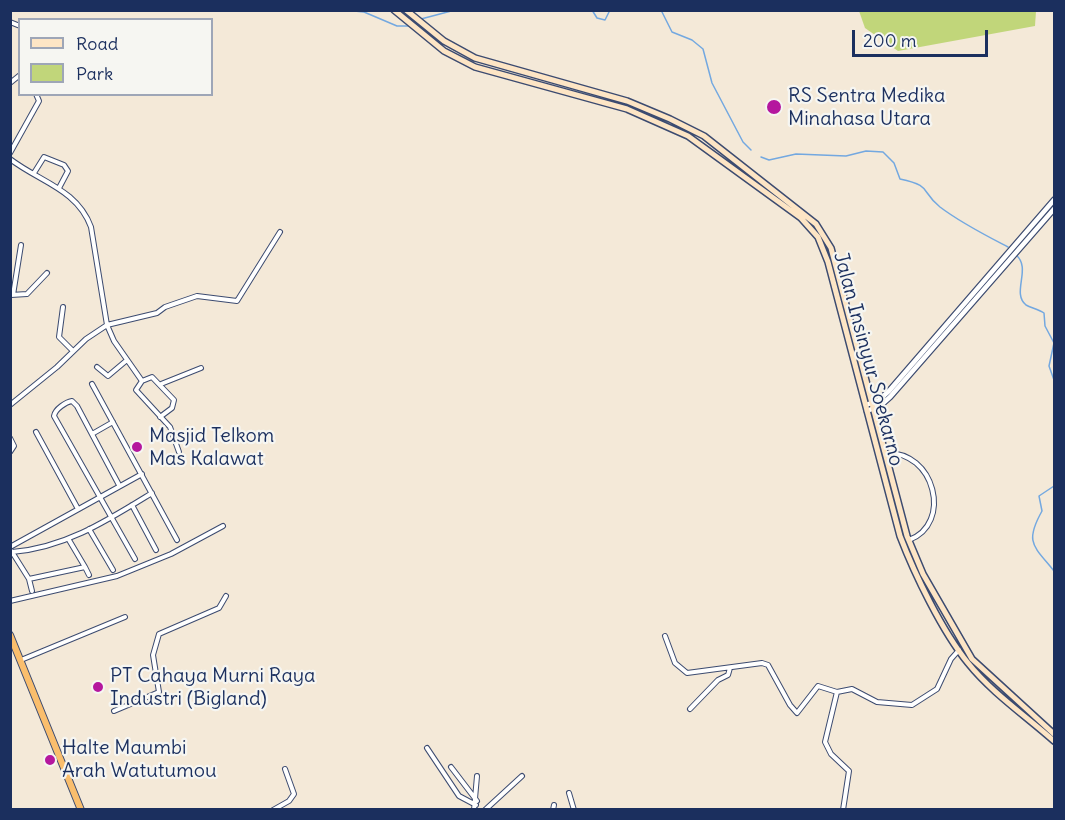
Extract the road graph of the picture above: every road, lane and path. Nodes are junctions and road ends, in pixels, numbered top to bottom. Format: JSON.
{"nodes":[{"id":1,"x":394,"y":10,"type":"edge"},
{"id":2,"x":409,"y":13,"type":"edge"},
{"id":3,"x":406,"y":21,"type":"junction"},
{"id":4,"x":37,"y":96,"type":"edge"},
{"id":5,"x":720,"y":150,"type":"junction"},
{"id":6,"x":10,"y":153,"type":"edge"},
{"id":7,"x":716,"y":155,"type":"junction"},
{"id":8,"x":10,"y":159,"type":"edge"},
{"id":9,"x":34,"y":173,"type":"junction"},
{"id":10,"x":59,"y":188,"type":"junction"},
{"id":11,"x":1054,"y":200,"type":"edge"},
{"id":12,"x":1054,"y":209,"type":"edge"},
{"id":13,"x":280,"y":232,"type":"dead end"},
{"id":14,"x":21,"y":245,"type":"dead end"},
{"id":15,"x":1009,"y":255,"type":"junction"},
{"id":16,"x":47,"y":273,"type":"dead end"},
{"id":17,"x":12,"y":295,"type":"edge"},
{"id":18,"x":63,"y":308,"type":"dead end"},
{"id":19,"x":107,"y":325,"type":"junction"},
{"id":20,"x":73,"y":351,"type":"junction"},
{"id":21,"x":127,"y":360,"type":"junction"},
{"id":22,"x":97,"y":367,"type":"dead end"},
{"id":23,"x":201,"y":368,"type":"dead end"},
{"id":24,"x":142,"y":381,"type":"junction"},
{"id":25,"x":92,"y":384,"type":"dead end"},
{"id":26,"x":161,"y":384,"type":"junction"},
{"id":27,"x":10,"y":405,"type":"edge"},
{"id":28,"x":869,"y":407,"type":"junction"},
{"id":29,"x":160,"y":417,"type":"junction"},
{"id":30,"x":113,"y":422,"type":"junction"},
{"id":31,"x":36,"y":432,"type":"dead end"},
{"id":32,"x":92,"y":434,"type":"junction"},
{"id":33,"x":10,"y":438,"type":"edge"},
{"id":34,"x":10,"y":452,"type":"edge"},
{"id":35,"x":179,"y":452,"type":"dead end"},
{"id":36,"x":885,"y":453,"type":"junction"},
{"id":37,"x":142,"y":474,"type":"junction"},
{"id":38,"x":119,"y":485,"type":"junction"},
{"id":39,"x":152,"y":493,"type":"junction"},
{"id":40,"x":98,"y":498,"type":"junction"},
{"id":41,"x":132,"y":506,"type":"junction"},
{"id":42,"x":78,"y":508,"type":"junction"},
{"id":43,"x":112,"y":516,"type":"junction"},
{"id":44,"x":223,"y":526,"type":"dead end"},
{"id":45,"x":89,"y":529,"type":"junction"},
{"id":46,"x":69,"y":540,"type":"junction"},
{"id":47,"x":177,"y":540,"type":"dead end"},
{"id":48,"x":909,"y":540,"type":"junction"},
{"id":49,"x":11,"y":550,"type":"edge"},
{"id":50,"x":156,"y":550,"type":"dead end"},
{"id":51,"x":135,"y":560,"type":"dead end"},
{"id":52,"x":85,"y":567,"type":"junction"},
{"id":53,"x":113,"y":570,"type":"dead end"},
{"id":54,"x":89,"y":575,"type":"dead end"},
{"id":55,"x":29,"y":579,"type":"junction"},
{"id":56,"x":32,"y":591,"type":"dead end"},
{"id":57,"x":226,"y":596,"type":"dead end"},
{"id":58,"x":10,"y":601,"type":"edge"},
{"id":59,"x":125,"y":617,"type":"dead end"},
{"id":60,"x":10,"y":634,"type":"edge"},
{"id":61,"x":666,"y":636,"type":"dead end"},
{"id":62,"x":13,"y":650,"type":"edge"},
{"id":63,"x":959,"y":650,"type":"junction"},
{"id":64,"x":21,"y":660,"type":"junction"},
{"id":65,"x":730,"y":668,"type":"junction"},
{"id":66,"x":837,"y":692,"type":"junction"},
{"id":67,"x":690,"y":709,"type":"dead end"},
{"id":68,"x":114,"y":711,"type":"dead end"},
{"id":69,"x":1033,"y":719,"type":"junction"},
{"id":70,"x":1054,"y":734,"type":"edge"},
{"id":71,"x":1054,"y":741,"type":"edge"},
{"id":72,"x":427,"y":748,"type":"dead end"},
{"id":73,"x":451,"y":767,"type":"dead end"},
{"id":74,"x":285,"y":769,"type":"dead end"},
{"id":75,"x":477,"y":776,"type":"dead end"},
{"id":76,"x":522,"y":776,"type":"dead end"},
{"id":77,"x":568,"y":793,"type":"dead end"},
{"id":78,"x":476,"y":805,"type":"edge"},
{"id":79,"x":81,"y":810,"type":"edge"},
{"id":80,"x":273,"y":810,"type":"edge"},
{"id":81,"x":485,"y":810,"type":"edge"},
{"id":82,"x":574,"y":810,"type":"edge"},
{"id":83,"x":843,"y":810,"type":"edge"}],
"edges":[{"from":1,"to":3,"type":"main road","name":"Jalan Insinyur Soekarno"},
{"from":2,"to":3,"type":"main road"},
{"from":2,"to":5,"type":"main road","name":"Jalan Insinyur Soekarno"},
{"from":3,"to":7,"type":"main road","name":"Jalan Insinyur Soekarno"},
{"from":4,"to":6,"type":"street"},
{"from":5,"to":7,"type":"main road"},
{"from":5,"to":28,"type":"main road","name":"Jalan Insinyur Soekarno"},
{"from":7,"to":28,"type":"main road","name":"Jalan Insinyur Soekarno"},
{"from":8,"to":9,"type":"street"},
{"from":9,"to":10,"type":"street"},
{"from":9,"to":10,"type":"street"},
{"from":10,"to":19,"type":"street"},
{"from":11,"to":15,"type":"street"},
{"from":12,"to":15,"type":"street"},
{"from":13,"to":19,"type":"street"},
{"from":14,"to":17,"type":"street"},
{"from":15,"to":28,"type":"street"},
{"from":16,"to":17,"type":"street"},
{"from":18,"to":20,"type":"street"},
{"from":19,"to":20,"type":"street"},
{"from":19,"to":21,"type":"street"},
{"from":20,"to":27,"type":"street"},
{"from":21,"to":22,"type":"street"},
{"from":21,"to":24,"type":"street"},
{"from":23,"to":26,"type":"street"},
{"from":24,"to":26,"type":"street"},
{"from":24,"to":29,"type":"street"},
{"from":25,"to":30,"type":"street"},
{"from":26,"to":29,"type":"street"},
{"from":28,"to":36,"type":"main road","name":"Jalan Insinyur Soekarno"},
{"from":28,"to":63,"type":"main road","name":"Jalan Insinyur Soekarno"},
{"from":29,"to":35,"type":"street"},
{"from":30,"to":32,"type":"street"},
{"from":30,"to":37,"type":"street"},
{"from":31,"to":42,"type":"street"},
{"from":32,"to":38,"type":"street"},
{"from":32,"to":40,"type":"street"},
{"from":33,"to":34,"type":"street"},
{"from":36,"to":48,"type":"main road","name":"Jalan Insinyur Soekarno"},
{"from":36,"to":48,"type":"street"},
{"from":37,"to":38,"type":"street"},
{"from":37,"to":39,"type":"street"},
{"from":38,"to":40,"type":"street"},
{"from":39,"to":41,"type":"street"},
{"from":39,"to":47,"type":"street"},
{"from":40,"to":42,"type":"street"},
{"from":40,"to":43,"type":"street"},
{"from":41,"to":43,"type":"street"},
{"from":41,"to":50,"type":"street"},
{"from":42,"to":49,"type":"street"},
{"from":43,"to":45,"type":"street"},
{"from":43,"to":51,"type":"street"},
{"from":44,"to":58,"type":"street"},
{"from":45,"to":46,"type":"street"},
{"from":45,"to":53,"type":"street"},
{"from":46,"to":49,"type":"street"},
{"from":46,"to":52,"type":"street"},
{"from":48,"to":69,"type":"main road","name":"Jalan Insinyur Soekarno"},
{"from":49,"to":55,"type":"street"},
{"from":52,"to":54,"type":"street"},
{"from":52,"to":55,"type":"street"},
{"from":55,"to":56,"type":"street"},
{"from":57,"to":68,"type":"street"},
{"from":59,"to":64,"type":"street"},
{"from":60,"to":62,"type":"highway"},
{"from":61,"to":65,"type":"street"},
{"from":62,"to":64,"type":"highway"},
{"from":63,"to":66,"type":"street"},
{"from":63,"to":69,"type":"main road","name":"Jalan Insinyur Soekarno"},
{"from":64,"to":79,"type":"highway"},
{"from":65,"to":66,"type":"street"},
{"from":65,"to":67,"type":"street"},
{"from":66,"to":83,"type":"street"},
{"from":69,"to":70,"type":"main road","name":"Jalan Insinyur Soekarno"},
{"from":69,"to":71,"type":"main road","name":"Jalan Insinyur Soekarno"},
{"from":72,"to":78,"type":"street"},
{"from":73,"to":78,"type":"street"},
{"from":74,"to":80,"type":"street"},
{"from":75,"to":78,"type":"street"},
{"from":76,"to":81,"type":"street"},
{"from":77,"to":82,"type":"street"}]}
